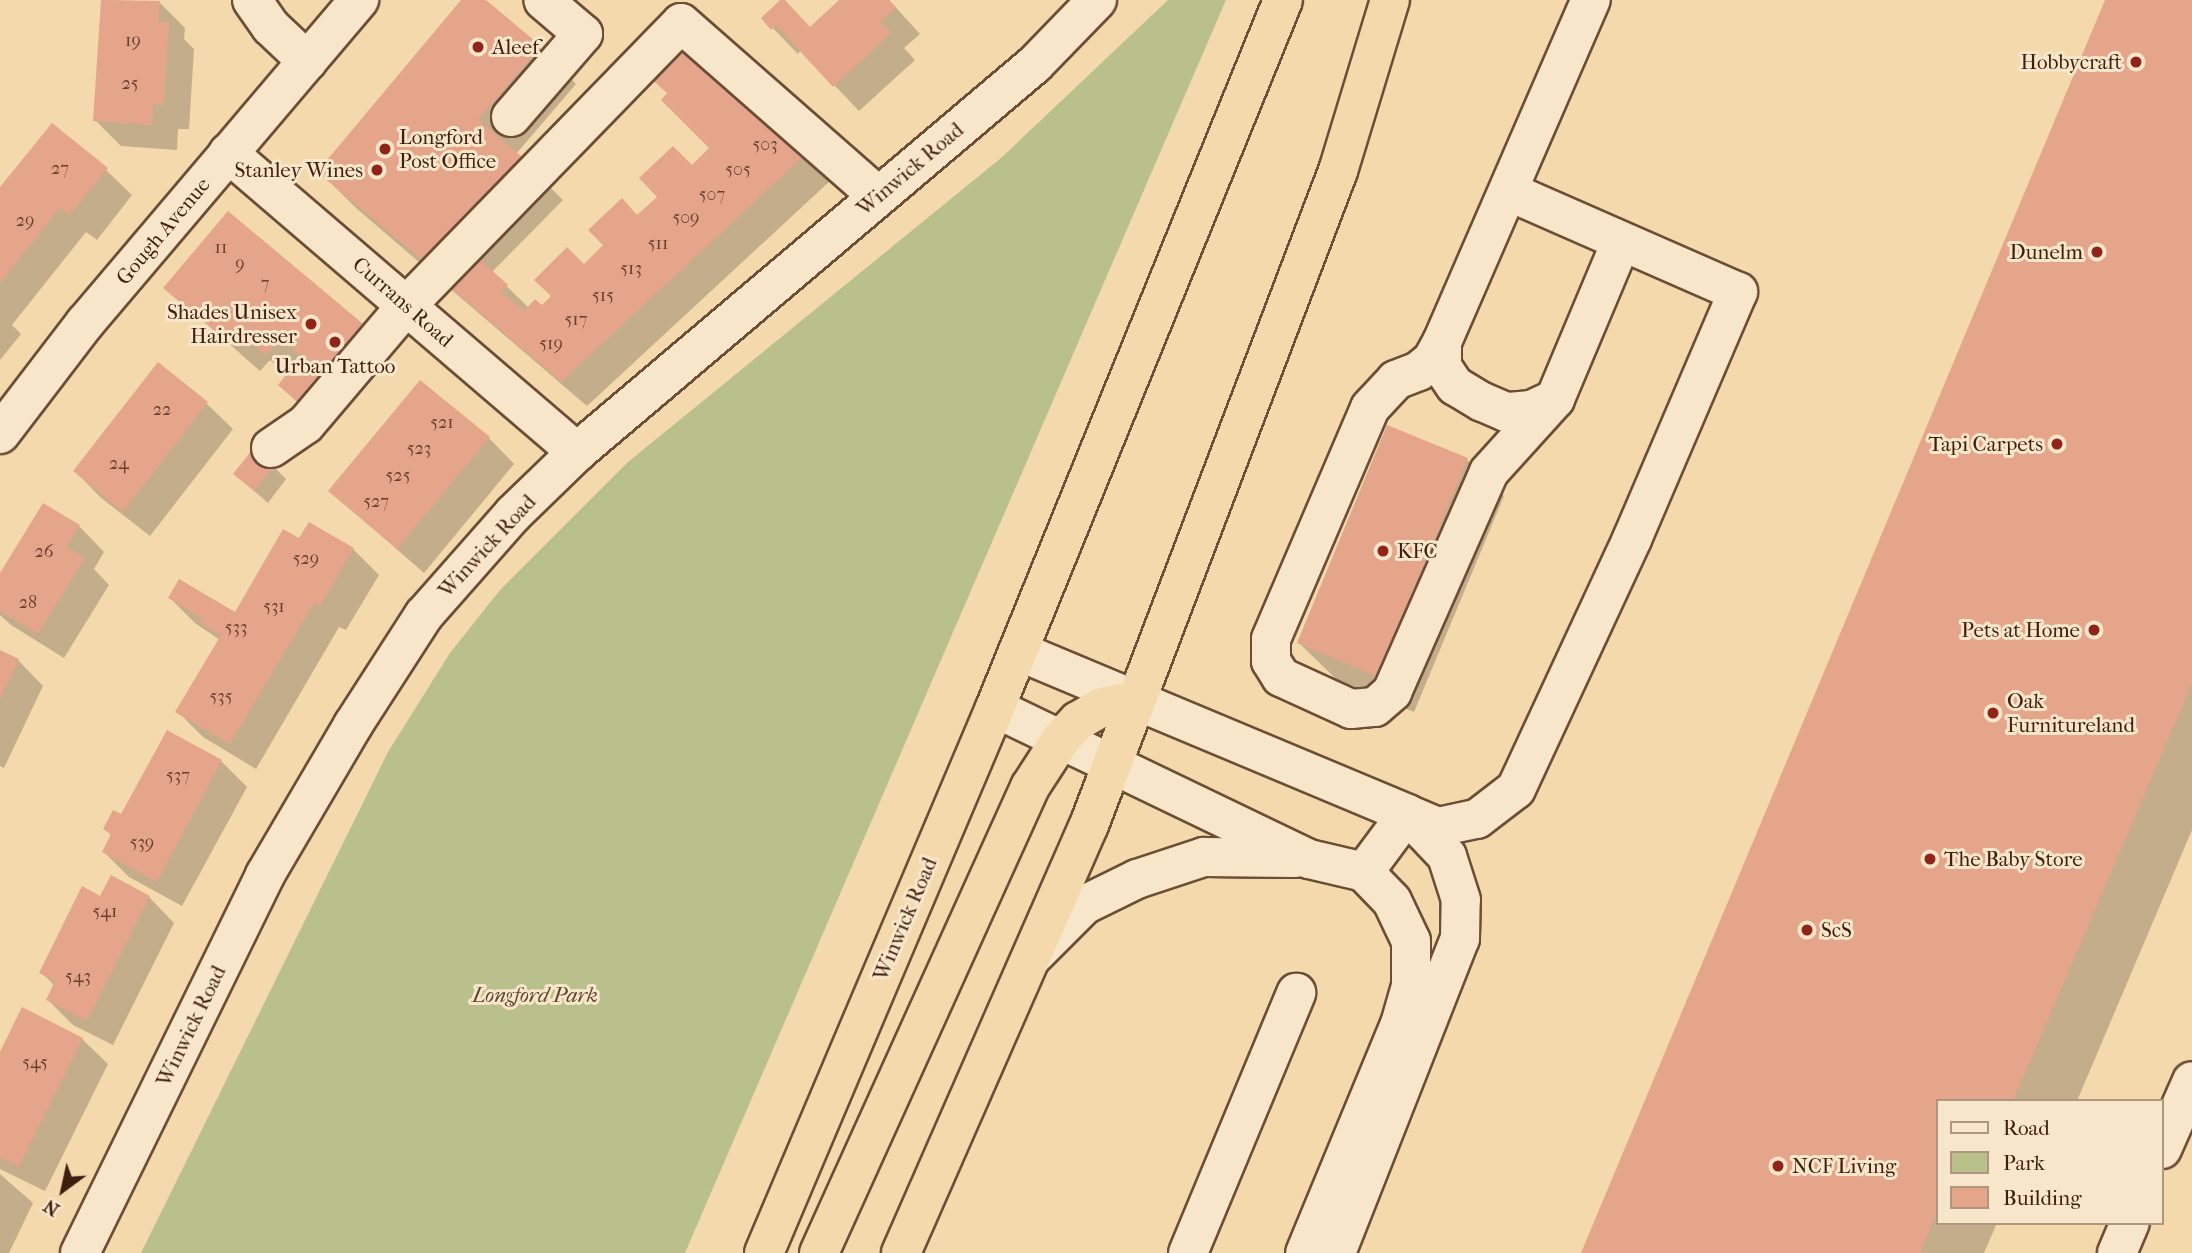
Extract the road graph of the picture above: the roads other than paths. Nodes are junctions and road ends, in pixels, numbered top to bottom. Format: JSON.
{"nodes":[{"id":1,"x":252,"y":0,"type":"edge"},
{"id":2,"x":359,"y":0,"type":"edge"},
{"id":3,"x":543,"y":0,"type":"edge"},
{"id":4,"x":1097,"y":0,"type":"edge"},
{"id":5,"x":1283,"y":0,"type":"edge"},
{"id":6,"x":1390,"y":0,"type":"edge"},
{"id":7,"x":1591,"y":0,"type":"edge"},
{"id":8,"x":307,"y":61,"type":"junction"},
{"id":9,"x":512,"y":117,"type":"dead end"},
{"id":10,"x":228,"y":153,"type":"junction"},
{"id":11,"x":1510,"y":192,"type":"junction"},
{"id":12,"x":878,"y":196,"type":"junction"},
{"id":13,"x":1621,"y":242,"type":"junction"},
{"id":14,"x":407,"y":305,"type":"junction"},
{"id":15,"x":1442,"y":342,"type":"junction"},
{"id":16,"x":1555,"y":399,"type":"junction"},
{"id":17,"x":0,"y":434,"type":"edge"},
{"id":18,"x":271,"y":448,"type":"dead end"},
{"id":19,"x":577,"y":452,"type":"junction"},
{"id":20,"x":1018,"y":651,"type":"junction"},
{"id":21,"x":1136,"y":700,"type":"junction"},
{"id":22,"x":995,"y":708,"type":"junction"},
{"id":23,"x":1061,"y":739,"type":"junction"},
{"id":24,"x":1111,"y":764,"type":"junction"},
{"id":25,"x":1407,"y":814,"type":"junction"},
{"id":26,"x":1309,"y":859,"type":"junction"},
{"id":27,"x":1364,"y":872,"type":"junction"},
{"id":28,"x":1031,"y":958,"type":"junction"},
{"id":29,"x":1296,"y":993,"type":"dead end"},
{"id":30,"x":2192,"y":1081,"type":"edge"},
{"id":31,"x":2164,"y":1144,"type":"edge"},
{"id":32,"x":2129,"y":1225,"type":"edge"},
{"id":33,"x":80,"y":1253,"type":"edge"},
{"id":34,"x":764,"y":1253,"type":"edge"},
{"id":35,"x":819,"y":1253,"type":"edge"},
{"id":36,"x":901,"y":1253,"type":"edge"},
{"id":37,"x":1188,"y":1253,"type":"edge"},
{"id":38,"x":1306,"y":1253,"type":"edge"},
{"id":39,"x":1336,"y":1253,"type":"edge"},
{"id":40,"x":2117,"y":1253,"type":"edge"}],
"edges":[{"from":1,"to":8,"type":"street"},
{"from":2,"to":8,"type":"street","name":"Gough Avenue"},
{"from":3,"to":9,"type":"street"},
{"from":4,"to":12,"type":"street","name":"Winwick Road"},
{"from":5,"to":20,"type":"highway","name":"Winwick Road"},
{"from":6,"to":21,"type":"highway"},
{"from":7,"to":11,"type":"street"},
{"from":8,"to":10,"type":"street","name":"Gough Avenue"},
{"from":10,"to":14,"type":"street","name":"Currans Road"},
{"from":10,"to":17,"type":"street","name":"Gough Avenue"},
{"from":11,"to":13,"type":"street"},
{"from":11,"to":15,"type":"street"},
{"from":12,"to":14,"type":"street"},
{"from":12,"to":19,"type":"street","name":"Winwick Road"},
{"from":13,"to":16,"type":"street"},
{"from":13,"to":25,"type":"street"},
{"from":14,"to":18,"type":"street"},
{"from":14,"to":19,"type":"street","name":"Currans Road"},
{"from":15,"to":16,"type":"street"},
{"from":15,"to":16,"type":"street"},
{"from":19,"to":33,"type":"street","name":"Winwick Road"},
{"from":20,"to":21,"type":"street"},
{"from":20,"to":22,"type":"highway","name":"Winwick Road"},
{"from":21,"to":23,"type":"highway"},
{"from":21,"to":24,"type":"highway"},
{"from":21,"to":25,"type":"street"},
{"from":22,"to":23,"type":"street"},
{"from":22,"to":34,"type":"highway","name":"Winwick Road"},
{"from":23,"to":24,"type":"street"},
{"from":23,"to":35,"type":"highway"},
{"from":24,"to":26,"type":"street"},
{"from":24,"to":28,"type":"highway"},
{"from":25,"to":27,"type":"street"},
{"from":25,"to":39,"type":"street"},
{"from":26,"to":27,"type":"street"},
{"from":26,"to":28,"type":"street"},
{"from":27,"to":38,"type":"street"},
{"from":28,"to":36,"type":"highway"},
{"from":29,"to":37,"type":"street"},
{"from":30,"to":31,"type":"street"},
{"from":32,"to":40,"type":"street"}]}
